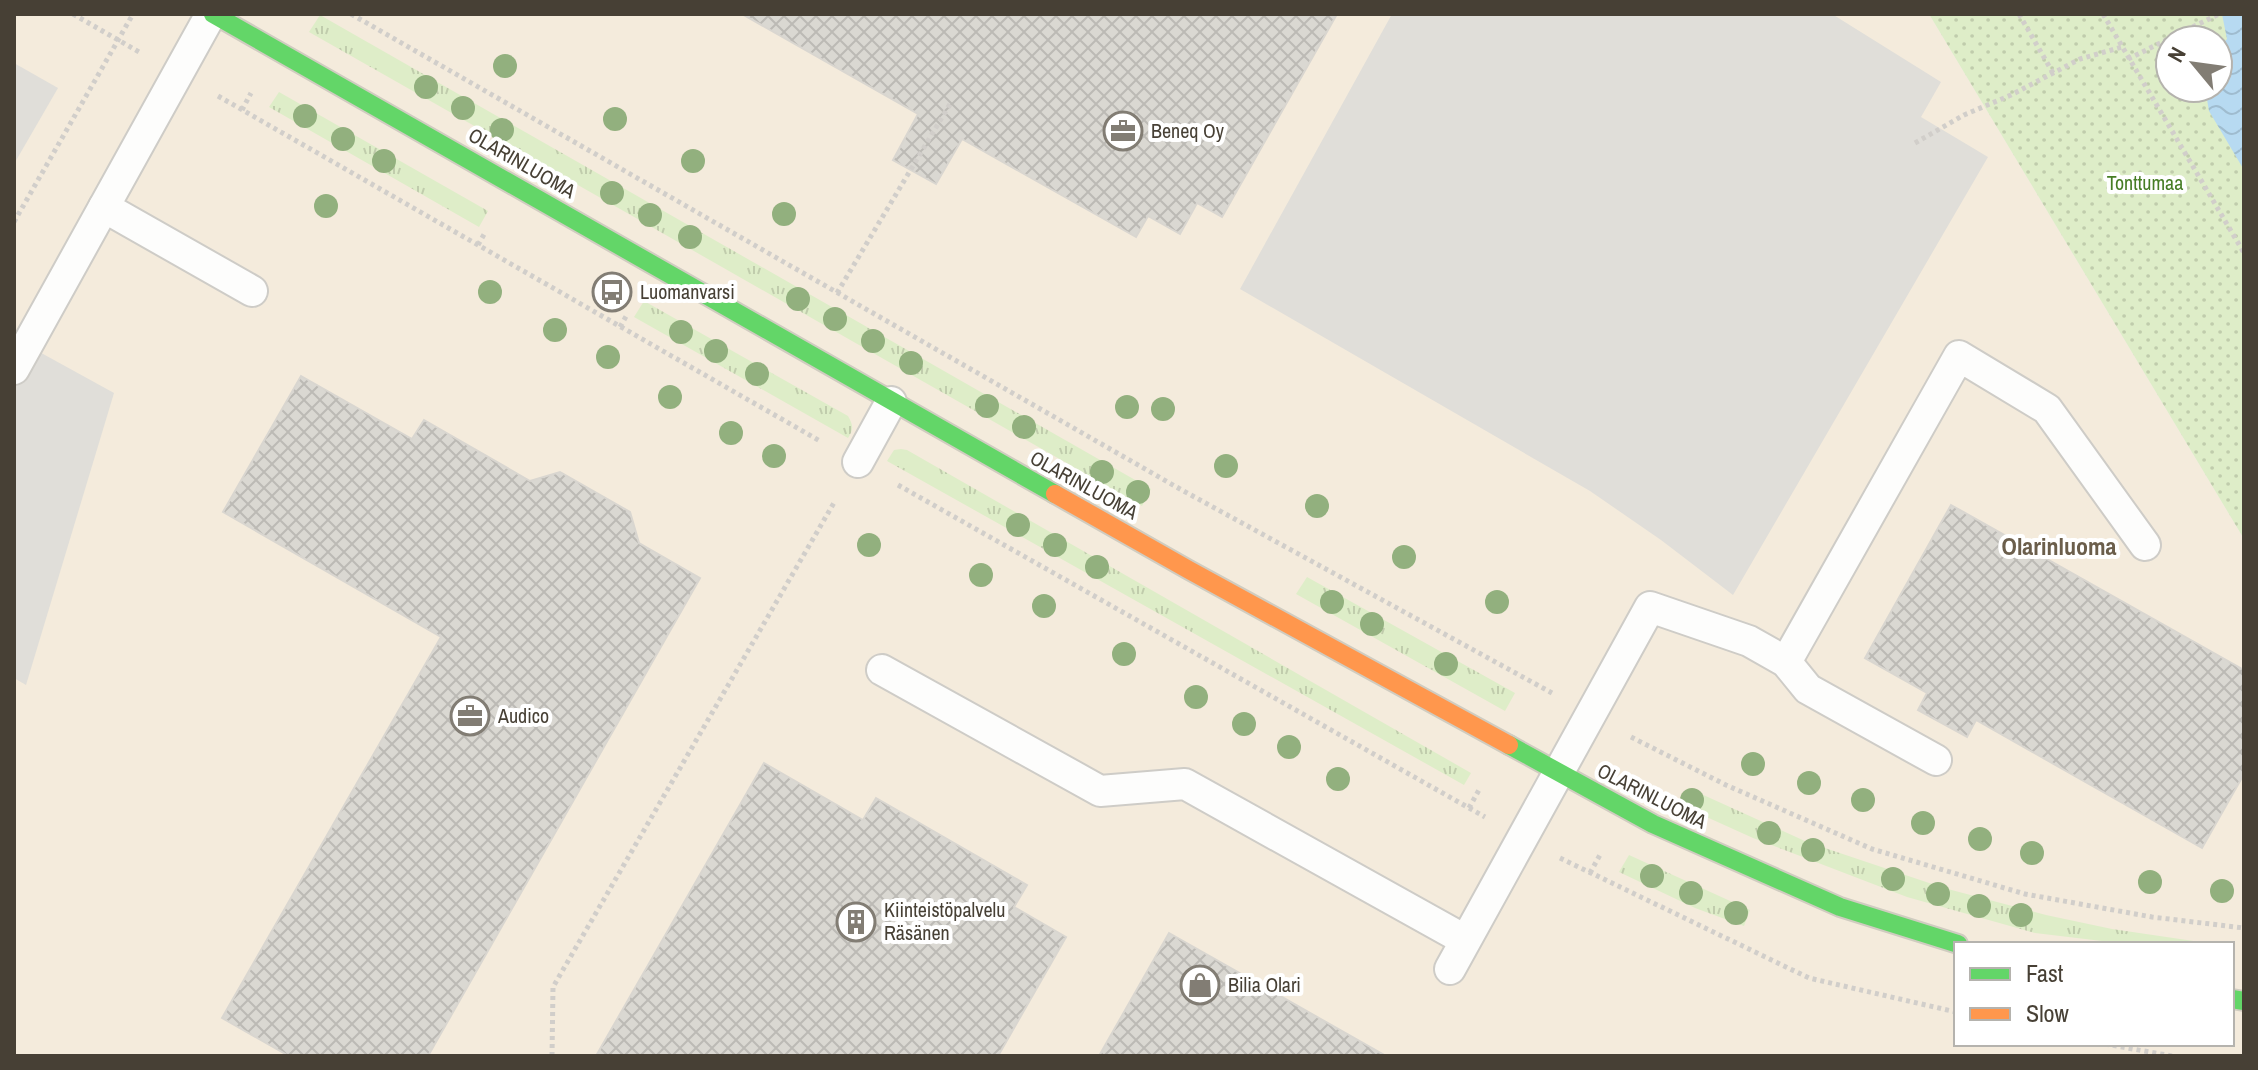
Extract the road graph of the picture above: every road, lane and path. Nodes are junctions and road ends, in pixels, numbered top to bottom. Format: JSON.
{"nodes":[{"id":1,"x":73,"y":14,"type":"edge"},
{"id":2,"x":133,"y":14,"type":"edge"},
{"id":3,"x":212,"y":14,"type":"edge"},
{"id":4,"x":351,"y":14,"type":"edge"},
{"id":5,"x":2019,"y":14,"type":"edge"},
{"id":6,"x":2103,"y":14,"type":"edge"},
{"id":7,"x":2218,"y":15,"type":"edge"},
{"id":8,"x":119,"y":40,"type":"junction"},
{"id":9,"x":2122,"y":47,"type":"junction"},
{"id":10,"x":148,"y":57,"type":"dead end"},
{"id":11,"x":2128,"y":59,"type":"junction"},
{"id":12,"x":2053,"y":73,"type":"junction"},
{"id":13,"x":950,"y":104,"type":"dead end"},
{"id":14,"x":1915,"y":143,"type":"dead end"},
{"id":15,"x":104,"y":207,"type":"junction"},
{"id":16,"x":14,"y":222,"type":"edge"},
{"id":17,"x":486,"y":231,"type":"dead end"},
{"id":18,"x":478,"y":245,"type":"dead end"},
{"id":19,"x":2244,"y":253,"type":"edge"},
{"id":20,"x":252,"y":291,"type":"dead end"},
{"id":21,"x":837,"y":293,"type":"junction"},
{"id":22,"x":628,"y":313,"type":"dead end"},
{"id":23,"x":620,"y":327,"type":"dead end"},
{"id":24,"x":14,"y":369,"type":"edge"},
{"id":25,"x":891,"y":402,"type":"junction"},
{"id":26,"x":858,"y":462,"type":"joint"},
{"id":27,"x":2145,"y":545,"type":"dead end"},
{"id":28,"x":1786,"y":662,"type":"junction"},
{"id":29,"x":882,"y":670,"type":"dead end"},
{"id":30,"x":1591,"y":714,"type":"junction"},
{"id":31,"x":1936,"y":760,"type":"dead end"},
{"id":32,"x":1559,"y":773,"type":"junction"},
{"id":33,"x":1567,"y":861,"type":"dead end"},
{"id":34,"x":2244,"y":928,"type":"edge"},
{"id":35,"x":1465,"y":940,"type":"junction"},
{"id":36,"x":1954,"y":943,"type":"edge"},
{"id":37,"x":1450,"y":969,"type":"dead end"},
{"id":38,"x":1954,"y":1012,"type":"edge"},
{"id":39,"x":2116,"y":1046,"type":"edge"},
{"id":40,"x":552,"y":1056,"type":"edge"},
{"id":41,"x":2172,"y":1056,"type":"edge"}],
"edges":[{"from":1,"to":8,"type":"path"},
{"from":2,"to":8,"type":"path"},
{"from":3,"to":15,"type":"lane"},
{"from":3,"to":25,"type":"main road","name":"OLARINLUOMA"},
{"from":4,"to":21,"type":"path"},
{"from":5,"to":12,"type":"path"},
{"from":6,"to":9,"type":"path"},
{"from":7,"to":11,"type":"path"},
{"from":8,"to":10,"type":"path"},
{"from":8,"to":16,"type":"path"},
{"from":9,"to":11,"type":"path"},
{"from":9,"to":12,"type":"path"},
{"from":11,"to":19,"type":"path"},
{"from":12,"to":14,"type":"path"},
{"from":13,"to":21,"type":"path"},
{"from":15,"to":20,"type":"lane"},
{"from":15,"to":24,"type":"lane"},
{"from":17,"to":18,"type":"path"},
{"from":21,"to":30,"type":"path"},
{"from":22,"to":23,"type":"path"},
{"from":25,"to":26,"type":"lane"},
{"from":25,"to":32,"type":"main road","name":"OLARINLUOMA"},
{"from":26,"to":40,"type":"path"},
{"from":27,"to":28,"type":"lane"},
{"from":28,"to":30,"type":"lane"},
{"from":28,"to":31,"type":"lane"},
{"from":29,"to":35,"type":"lane"},
{"from":30,"to":32,"type":"lane"},
{"from":30,"to":34,"type":"path"},
{"from":32,"to":35,"type":"lane"},
{"from":32,"to":36,"type":"main road","name":"OLARINLUOMA"},
{"from":33,"to":38,"type":"path"},
{"from":35,"to":37,"type":"lane"},
{"from":39,"to":41,"type":"path"}]}
